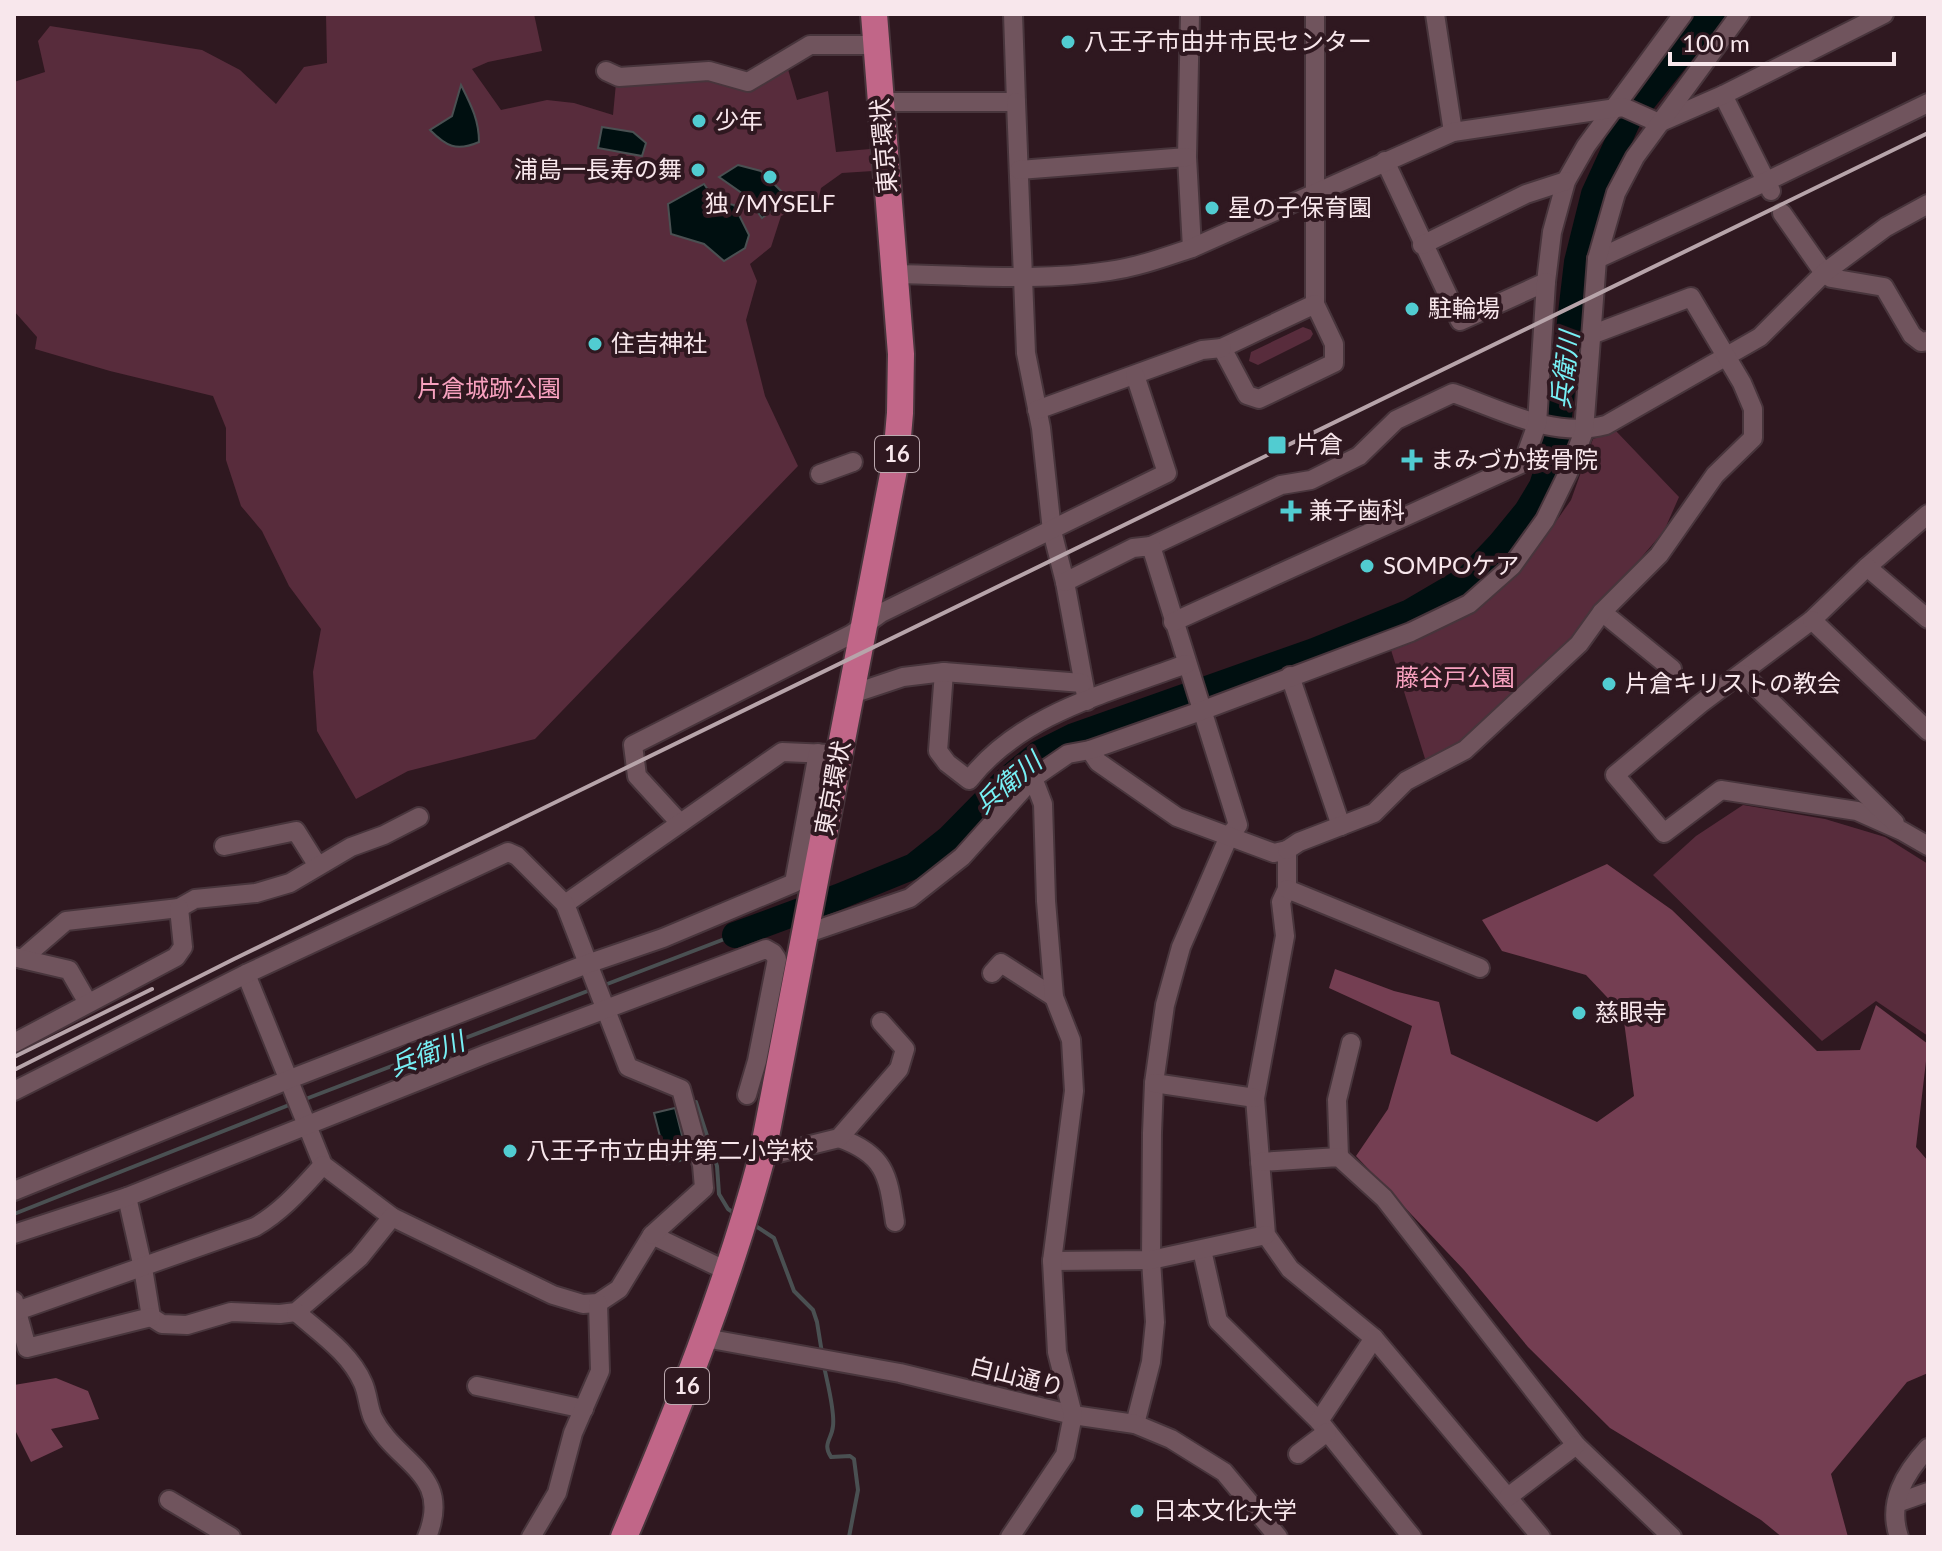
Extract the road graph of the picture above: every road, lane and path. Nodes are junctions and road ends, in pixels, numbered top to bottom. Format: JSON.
{"nodes":[{"id":1,"x":874,"y":14,"type":"edge"},
{"id":2,"x":1013,"y":14,"type":"edge"},
{"id":3,"x":1190,"y":14,"type":"edge"},
{"id":4,"x":1315,"y":14,"type":"edge"},
{"id":5,"x":1435,"y":14,"type":"edge"},
{"id":6,"x":1683,"y":14,"type":"edge"},
{"id":7,"x":1740,"y":14,"type":"edge"},
{"id":8,"x":1884,"y":14,"type":"edge"},
{"id":9,"x":876,"y":45,"type":"junction"},
{"id":10,"x":606,"y":71,"type":"dead end"},
{"id":11,"x":1723,"y":95,"type":"junction"},
{"id":12,"x":881,"y":102,"type":"junction"},
{"id":13,"x":1016,"y":102,"type":"junction"},
{"id":14,"x":1928,"y":103,"type":"edge"},
{"id":15,"x":1618,"y":108,"type":"junction"},
{"id":16,"x":1654,"y":120,"type":"junction"},
{"id":17,"x":1453,"y":132,"type":"junction"},
{"id":18,"x":1187,"y":157,"type":"junction"},
{"id":19,"x":1385,"y":161,"type":"junction"},
{"id":20,"x":1019,"y":170,"type":"junction"},
{"id":21,"x":1566,"y":181,"type":"junction"},
{"id":22,"x":1769,"y":186,"type":"junction"},
{"id":23,"x":1316,"y":194,"type":"junction"},
{"id":24,"x":1928,"y":204,"type":"edge"},
{"id":25,"x":1782,"y":213,"type":"dead end"},
{"id":26,"x":1422,"y":245,"type":"junction"},
{"id":27,"x":1192,"y":248,"type":"junction"},
{"id":28,"x":1597,"y":259,"type":"junction"},
{"id":29,"x":1824,"y":273,"type":"junction"},
{"id":30,"x":895,"y":274,"type":"junction"},
{"id":31,"x":1024,"y":277,"type":"junction"},
{"id":32,"x":1546,"y":282,"type":"junction"},
{"id":33,"x":1315,"y":304,"type":"junction"},
{"id":34,"x":1591,"y":335,"type":"junction"},
{"id":35,"x":1928,"y":341,"type":"edge"},
{"id":36,"x":1222,"y":348,"type":"junction"},
{"id":37,"x":1725,"y":356,"type":"junction"},
{"id":38,"x":1135,"y":375,"type":"junction"},
{"id":39,"x":1037,"y":410,"type":"junction"},
{"id":40,"x":1537,"y":424,"type":"junction"},
{"id":41,"x":1584,"y":431,"type":"junction"},
{"id":42,"x":853,"y":462,"type":"dead end"},
{"id":43,"x":820,"y":474,"type":"dead end"},
{"id":44,"x":1928,"y":514,"type":"edge"},
{"id":45,"x":1052,"y":531,"type":"junction"},
{"id":46,"x":1151,"y":546,"type":"junction"},
{"id":47,"x":1867,"y":567,"type":"junction"},
{"id":48,"x":1065,"y":582,"type":"junction"},
{"id":49,"x":1602,"y":612,"type":"junction"},
{"id":50,"x":1928,"y":619,"type":"edge"},
{"id":51,"x":1812,"y":620,"type":"junction"},
{"id":52,"x":1173,"y":622,"type":"junction"},
{"id":53,"x":866,"y":625,"type":"junction"},
{"id":54,"x":1187,"y":668,"type":"junction"},
{"id":55,"x":1672,"y":669,"type":"dead end"},
{"id":56,"x":944,"y":672,"type":"junction"},
{"id":57,"x":1743,"y":674,"type":"junction"},
{"id":58,"x":1290,"y":676,"type":"junction"},
{"id":59,"x":1082,"y":683,"type":"junction"},
{"id":60,"x":852,"y":694,"type":"junction"},
{"id":61,"x":1087,"y":701,"type":"junction"},
{"id":62,"x":1199,"y":706,"type":"junction"},
{"id":63,"x":1928,"y":731,"type":"edge"},
{"id":64,"x":1090,"y":750,"type":"junction"},
{"id":65,"x":829,"y":754,"type":"junction"},
{"id":66,"x":1033,"y":778,"type":"junction"},
{"id":67,"x":419,"y":817,"type":"dead end"},
{"id":68,"x":680,"y":823,"type":"junction"},
{"id":69,"x":1341,"y":826,"type":"junction"},
{"id":70,"x":1902,"y":831,"type":"junction"},
{"id":71,"x":1229,"y":836,"type":"junction"},
{"id":72,"x":224,"y":846,"type":"dead end"},
{"id":73,"x":1928,"y":846,"type":"edge"},
{"id":74,"x":1287,"y":850,"type":"junction"},
{"id":75,"x":318,"y":866,"type":"junction"},
{"id":76,"x":1287,"y":889,"type":"junction"},
{"id":77,"x":565,"y":904,"type":"junction"},
{"id":78,"x":179,"y":908,"type":"junction"},
{"id":79,"x":806,"y":928,"type":"junction"},
{"id":80,"x":18,"y":958,"type":"edge"},
{"id":81,"x":1480,"y":968,"type":"dead end"},
{"id":82,"x":590,"y":971,"type":"junction"},
{"id":83,"x":992,"y":973,"type":"dead end"},
{"id":84,"x":246,"y":974,"type":"junction"},
{"id":85,"x":1054,"y":997,"type":"junction"},
{"id":86,"x":88,"y":1003,"type":"junction"},
{"id":87,"x":602,"y":1003,"type":"junction"},
{"id":88,"x":881,"y":1022,"type":"dead end"},
{"id":89,"x":14,"y":1043,"type":"edge"},
{"id":90,"x":1351,"y":1043,"type":"dead end"},
{"id":91,"x":290,"y":1079,"type":"junction"},
{"id":92,"x":1154,"y":1083,"type":"junction"},
{"id":93,"x":14,"y":1091,"type":"edge"},
{"id":94,"x":747,"y":1095,"type":"dead end"},
{"id":95,"x":1255,"y":1098,"type":"junction"},
{"id":96,"x":308,"y":1125,"type":"junction"},
{"id":97,"x":839,"y":1138,"type":"junction"},
{"id":98,"x":762,"y":1157,"type":"junction"},
{"id":99,"x":1339,"y":1157,"type":"junction"},
{"id":100,"x":1260,"y":1162,"type":"junction"},
{"id":101,"x":323,"y":1165,"type":"junction"},
{"id":102,"x":14,"y":1191,"type":"edge"},
{"id":103,"x":127,"y":1197,"type":"junction"},
{"id":104,"x":392,"y":1217,"type":"junction"},
{"id":105,"x":895,"y":1222,"type":"dead end"},
{"id":106,"x":14,"y":1234,"type":"edge"},
{"id":107,"x":652,"y":1235,"type":"junction"},
{"id":108,"x":1266,"y":1235,"type":"junction"},
{"id":109,"x":1202,"y":1250,"type":"junction"},
{"id":110,"x":1151,"y":1260,"type":"junction"},
{"id":111,"x":1052,"y":1261,"type":"junction"},
{"id":112,"x":143,"y":1268,"type":"junction"},
{"id":113,"x":729,"y":1272,"type":"junction"},
{"id":114,"x":598,"y":1303,"type":"junction"},
{"id":115,"x":15,"y":1307,"type":"edge"},
{"id":116,"x":296,"y":1312,"type":"junction"},
{"id":117,"x":151,"y":1317,"type":"junction"},
{"id":118,"x":705,"y":1338,"type":"junction"},
{"id":119,"x":1374,"y":1338,"type":"junction"},
{"id":120,"x":477,"y":1386,"type":"dead end"},
{"id":121,"x":584,"y":1409,"type":"junction"},
{"id":122,"x":1073,"y":1415,"type":"junction"},
{"id":123,"x":1135,"y":1424,"type":"junction"},
{"id":124,"x":1323,"y":1427,"type":"junction"},
{"id":125,"x":1576,"y":1445,"type":"junction"},
{"id":126,"x":1928,"y":1448,"type":"edge"},
{"id":127,"x":1298,"y":1454,"type":"dead end"},
{"id":128,"x":1928,"y":1492,"type":"edge"},
{"id":129,"x":1508,"y":1497,"type":"junction"},
{"id":130,"x":169,"y":1500,"type":"dead end"},
{"id":131,"x":1897,"y":1503,"type":"junction"},
{"id":132,"x":231,"y":1537,"type":"edge"},
{"id":133,"x":427,"y":1537,"type":"edge"},
{"id":134,"x":531,"y":1537,"type":"edge"},
{"id":135,"x":624,"y":1537,"type":"edge"},
{"id":136,"x":1010,"y":1537,"type":"edge"},
{"id":137,"x":1278,"y":1537,"type":"edge"},
{"id":138,"x":1412,"y":1537,"type":"edge"},
{"id":139,"x":1541,"y":1537,"type":"edge"},
{"id":140,"x":1672,"y":1537,"type":"edge"},
{"id":141,"x":1899,"y":1537,"type":"edge"}],
"edges":[{"from":1,"to":9,"type":"highway","name":"東京環状","number":"16"},
{"from":2,"to":13,"type":"street"},
{"from":3,"to":18,"type":"street"},
{"from":4,"to":23,"type":"street"},
{"from":5,"to":17,"type":"street"},
{"from":6,"to":15,"type":"street"},
{"from":7,"to":16,"type":"street"},
{"from":8,"to":11,"type":"street"},
{"from":9,"to":10,"type":"street"},
{"from":9,"to":12,"type":"highway","name":"東京環状","number":"16"},
{"from":11,"to":16,"type":"street"},
{"from":11,"to":22,"type":"street"},
{"from":12,"to":13,"type":"street"},
{"from":12,"to":30,"type":"highway","name":"東京環状","number":"16"},
{"from":13,"to":20,"type":"street"},
{"from":14,"to":22,"type":"street"},
{"from":15,"to":16,"type":"street"},
{"from":15,"to":17,"type":"street"},
{"from":15,"to":21,"type":"street"},
{"from":16,"to":28,"type":"street"},
{"from":17,"to":19,"type":"street"},
{"from":18,"to":20,"type":"street"},
{"from":18,"to":27,"type":"street"},
{"from":19,"to":23,"type":"street"},
{"from":19,"to":26,"type":"street"},
{"from":20,"to":31,"type":"street"},
{"from":21,"to":26,"type":"street"},
{"from":21,"to":32,"type":"street"},
{"from":22,"to":28,"type":"street"},
{"from":23,"to":27,"type":"street"},
{"from":23,"to":33,"type":"street"},
{"from":24,"to":29,"type":"street"},
{"from":25,"to":29,"type":"street"},
{"from":26,"to":32,"type":"street"},
{"from":27,"to":31,"type":"street"},
{"from":28,"to":34,"type":"street"},
{"from":29,"to":35,"type":"street"},
{"from":29,"to":37,"type":"street"},
{"from":30,"to":31,"type":"street"},
{"from":30,"to":53,"type":"highway","name":"東京環状","number":"16"},
{"from":31,"to":39,"type":"street"},
{"from":32,"to":40,"type":"street"},
{"from":33,"to":36,"type":"street"},
{"from":33,"to":36,"type":"street"},
{"from":34,"to":37,"type":"street"},
{"from":34,"to":41,"type":"street"},
{"from":36,"to":38,"type":"street"},
{"from":37,"to":41,"type":"street"},
{"from":37,"to":49,"type":"street"},
{"from":38,"to":39,"type":"street"},
{"from":38,"to":45,"type":"street"},
{"from":39,"to":45,"type":"street"},
{"from":40,"to":41,"type":"street"},
{"from":40,"to":46,"type":"street"},
{"from":40,"to":52,"type":"street"},
{"from":41,"to":58,"type":"street"},
{"from":42,"to":43,"type":"street"},
{"from":44,"to":47,"type":"street"},
{"from":45,"to":48,"type":"street"},
{"from":45,"to":53,"type":"street"},
{"from":46,"to":48,"type":"street"},
{"from":46,"to":52,"type":"street"},
{"from":47,"to":50,"type":"street"},
{"from":47,"to":51,"type":"street"},
{"from":48,"to":59,"type":"street"},
{"from":49,"to":55,"type":"street"},
{"from":49,"to":69,"type":"street"},
{"from":51,"to":57,"type":"street"},
{"from":51,"to":63,"type":"street"},
{"from":52,"to":54,"type":"street"},
{"from":53,"to":60,"type":"highway","name":"東京環状","number":"16"},
{"from":53,"to":68,"type":"street"},
{"from":54,"to":61,"type":"street"},
{"from":54,"to":62,"type":"street"},
{"from":56,"to":59,"type":"street"},
{"from":56,"to":60,"type":"street"},
{"from":56,"to":61,"type":"street"},
{"from":57,"to":70,"type":"street"},
{"from":57,"to":70,"type":"street"},
{"from":58,"to":62,"type":"street"},
{"from":58,"to":69,"type":"street"},
{"from":59,"to":61,"type":"street"},
{"from":60,"to":65,"type":"highway","name":"東京環状","number":"16"},
{"from":62,"to":64,"type":"street"},
{"from":62,"to":71,"type":"street"},
{"from":64,"to":66,"type":"street"},
{"from":64,"to":71,"type":"street"},
{"from":65,"to":68,"type":"street"},
{"from":65,"to":79,"type":"highway","name":"東京環状","number":"16"},
{"from":65,"to":82,"type":"street"},
{"from":66,"to":79,"type":"street"},
{"from":66,"to":85,"type":"street"},
{"from":67,"to":75,"type":"street"},
{"from":68,"to":77,"type":"street"},
{"from":69,"to":74,"type":"street"},
{"from":70,"to":73,"type":"street"},
{"from":71,"to":74,"type":"street"},
{"from":71,"to":92,"type":"street"},
{"from":72,"to":75,"type":"street"},
{"from":74,"to":76,"type":"street"},
{"from":75,"to":78,"type":"street"},
{"from":76,"to":81,"type":"street"},
{"from":76,"to":95,"type":"street"},
{"from":77,"to":82,"type":"street"},
{"from":77,"to":84,"type":"street"},
{"from":78,"to":80,"type":"street"},
{"from":78,"to":86,"type":"street"},
{"from":79,"to":98,"type":"highway","name":"東京環状","number":"16"},
{"from":80,"to":86,"type":"street"},
{"from":82,"to":87,"type":"street"},
{"from":82,"to":91,"type":"street"},
{"from":83,"to":85,"type":"street"},
{"from":84,"to":91,"type":"street"},
{"from":84,"to":93,"type":"street"},
{"from":85,"to":111,"type":"street"},
{"from":86,"to":89,"type":"street"},
{"from":87,"to":94,"type":"street"},
{"from":87,"to":96,"type":"street"},
{"from":87,"to":107,"type":"street"},
{"from":88,"to":97,"type":"street"},
{"from":90,"to":99,"type":"street"},
{"from":91,"to":96,"type":"street"},
{"from":91,"to":102,"type":"street"},
{"from":92,"to":95,"type":"street"},
{"from":92,"to":110,"type":"street"},
{"from":95,"to":100,"type":"street"},
{"from":96,"to":101,"type":"street"},
{"from":96,"to":103,"type":"street"},
{"from":97,"to":98,"type":"street"},
{"from":97,"to":105,"type":"street"},
{"from":98,"to":113,"type":"highway","name":"東京環状","number":"16"},
{"from":99,"to":100,"type":"street"},
{"from":99,"to":125,"type":"street"},
{"from":100,"to":108,"type":"street"},
{"from":101,"to":104,"type":"street"},
{"from":101,"to":112,"type":"street"},
{"from":103,"to":106,"type":"street"},
{"from":103,"to":112,"type":"street"},
{"from":104,"to":114,"type":"street"},
{"from":104,"to":116,"type":"street"},
{"from":107,"to":113,"type":"street"},
{"from":107,"to":114,"type":"street"},
{"from":108,"to":109,"type":"street"},
{"from":108,"to":119,"type":"street"},
{"from":109,"to":110,"type":"street"},
{"from":109,"to":124,"type":"street"},
{"from":110,"to":111,"type":"street"},
{"from":110,"to":123,"type":"street"},
{"from":111,"to":122,"type":"street"},
{"from":112,"to":115,"type":"street"},
{"from":112,"to":117,"type":"street"},
{"from":113,"to":118,"type":"highway","name":"東京環状","number":"16"},
{"from":114,"to":121,"type":"street"},
{"from":115,"to":117,"type":"street"},
{"from":116,"to":117,"type":"street"},
{"from":116,"to":133,"type":"street"},
{"from":118,"to":122,"type":"street","name":"白山通り"},
{"from":118,"to":135,"type":"highway","name":"東京環状","number":"16"},
{"from":119,"to":124,"type":"street"},
{"from":119,"to":129,"type":"street"},
{"from":120,"to":121,"type":"street"},
{"from":121,"to":134,"type":"street"},
{"from":122,"to":123,"type":"street","name":"白山通り"},
{"from":122,"to":136,"type":"street"},
{"from":123,"to":137,"type":"street","name":"白山通り"},
{"from":124,"to":127,"type":"street"},
{"from":124,"to":138,"type":"street"},
{"from":125,"to":129,"type":"street"},
{"from":125,"to":140,"type":"street"},
{"from":126,"to":131,"type":"street"},
{"from":128,"to":131,"type":"street"},
{"from":129,"to":139,"type":"street"},
{"from":130,"to":132,"type":"street"},
{"from":131,"to":141,"type":"street"}]}
